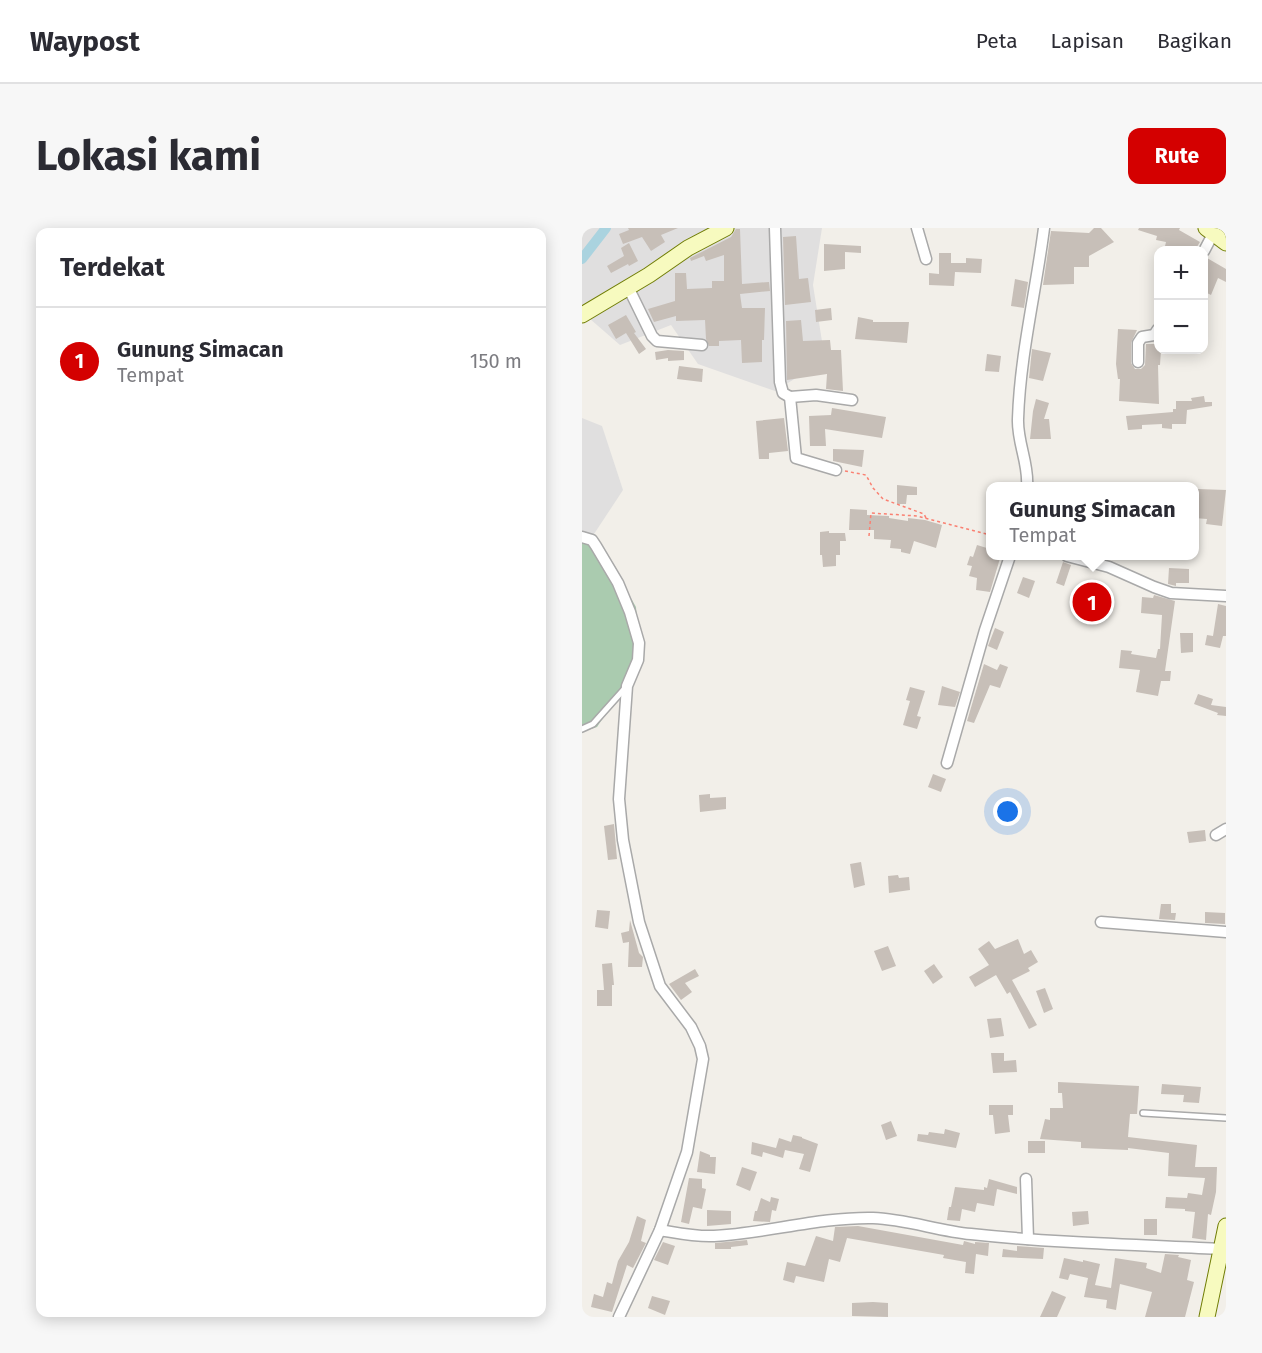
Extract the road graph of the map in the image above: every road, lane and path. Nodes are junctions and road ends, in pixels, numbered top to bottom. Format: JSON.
{"nodes":[{"id":1,"x":726,"y":228,"type":"edge"},
{"id":2,"x":775,"y":228,"type":"edge"},
{"id":3,"x":917,"y":228,"type":"edge"},
{"id":4,"x":1044,"y":228,"type":"edge"},
{"id":5,"x":1209,"y":231,"type":"edge"},
{"id":6,"x":1226,"y":243,"type":"edge"},
{"id":7,"x":1204,"y":246,"type":"edge"},
{"id":8,"x":926,"y":259,"type":"dead end"},
{"id":9,"x":628,"y":287,"type":"junction"},
{"id":10,"x":582,"y":315,"type":"edge"},
{"id":11,"x":1154,"y":335,"type":"edge"},
{"id":12,"x":702,"y":345,"type":"dead end"},
{"id":13,"x":1138,"y":362,"type":"dead end"},
{"id":14,"x":789,"y":396,"type":"junction"},
{"id":15,"x":852,"y":400,"type":"dead end"},
{"id":16,"x":836,"y":470,"type":"joint"},
{"id":17,"x":1027,"y":482,"type":"edge"},
{"id":18,"x":926,"y":519,"type":"junction"},
{"id":19,"x":986,"y":534,"type":"edge"},
{"id":20,"x":869,"y":536,"type":"dead end"},
{"id":21,"x":582,"y":537,"type":"edge"},
{"id":22,"x":1008,"y":560,"type":"edge"},
{"id":23,"x":1084,"y":560,"type":"edge"},
{"id":24,"x":1226,"y":596,"type":"edge"},
{"id":25,"x":627,"y":686,"type":"junction"},
{"id":26,"x":582,"y":729,"type":"edge"},
{"id":27,"x":947,"y":763,"type":"dead end"},
{"id":28,"x":1101,"y":922,"type":"dead end"},
{"id":29,"x":1226,"y":932,"type":"edge"},
{"id":30,"x":1143,"y":1113,"type":"dead end"},
{"id":31,"x":1226,"y":1118,"type":"edge"},
{"id":32,"x":1026,"y":1179,"type":"dead end"},
{"id":33,"x":1226,"y":1226,"type":"edge"},
{"id":34,"x":660,"y":1230,"type":"junction"},
{"id":35,"x":1028,"y":1239,"type":"junction"},
{"id":36,"x":1221,"y":1248,"type":"junction"},
{"id":37,"x":619,"y":1317,"type":"edge"},
{"id":38,"x":1207,"y":1317,"type":"edge"}],
"edges":[{"from":1,"to":9,"type":"main road"},
{"from":2,"to":14,"type":"street"},
{"from":3,"to":8,"type":"street"},
{"from":4,"to":17,"type":"street"},
{"from":5,"to":6,"type":"main road"},
{"from":5,"to":7,"type":"street"},
{"from":9,"to":10,"type":"main road"},
{"from":9,"to":12,"type":"street"},
{"from":11,"to":13,"type":"street"},
{"from":14,"to":15,"type":"street"},
{"from":14,"to":16,"type":"street"},
{"from":16,"to":18,"type":"path"},
{"from":18,"to":19,"type":"path"},
{"from":18,"to":20,"type":"path"},
{"from":21,"to":25,"type":"street"},
{"from":22,"to":27,"type":"street"},
{"from":23,"to":24,"type":"street"},
{"from":25,"to":26,"type":"lane"},
{"from":25,"to":34,"type":"street"},
{"from":28,"to":29,"type":"street"},
{"from":30,"to":31,"type":"lane"},
{"from":32,"to":35,"type":"street"},
{"from":33,"to":36,"type":"main road"},
{"from":34,"to":35,"type":"street"},
{"from":34,"to":37,"type":"street"},
{"from":35,"to":36,"type":"street"},
{"from":36,"to":38,"type":"main road"}]}
